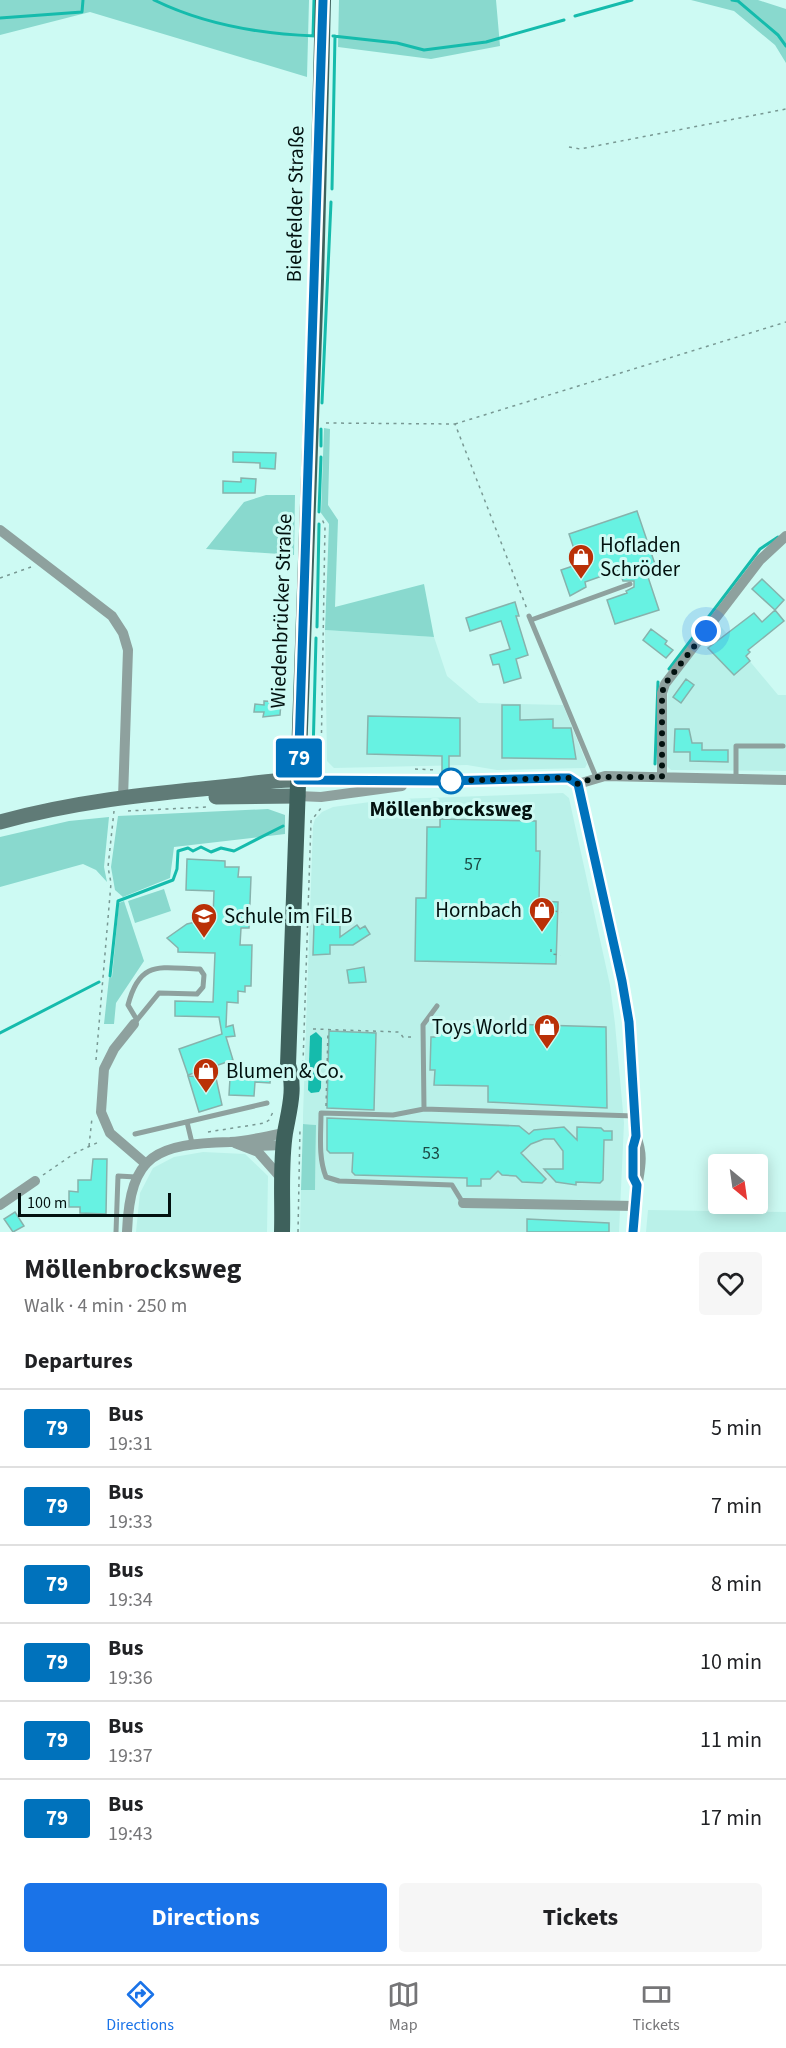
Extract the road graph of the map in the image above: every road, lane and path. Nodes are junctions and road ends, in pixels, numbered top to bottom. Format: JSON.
{"nodes":[{"id":1,"x":323,"y":0,"type":"edge"},
{"id":2,"x":786,"y":109,"type":"edge"},
{"id":3,"x":569,"y":147,"type":"dead end"},
{"id":4,"x":786,"y":322,"type":"edge"},
{"id":5,"x":310,"y":416,"type":"junction"},
{"id":6,"x":454,"y":424,"type":"junction"},
{"id":7,"x":311,"y":515,"type":"junction"},
{"id":8,"x":0,"y":530,"type":"edge"},
{"id":9,"x":786,"y":536,"type":"edge"},
{"id":10,"x":42,"y":561,"type":"junction"},
{"id":11,"x":0,"y":578,"type":"edge"},
{"id":12,"x":630,"y":584,"type":"dead end"},
{"id":13,"x":530,"y":618,"type":"junction"},
{"id":14,"x":783,"y":746,"type":"dead end"},
{"id":15,"x":321,"y":763,"type":"junction"},
{"id":16,"x":309,"y":764,"type":"dead end"},
{"id":17,"x":321,"y":771,"type":"dead end"},
{"id":18,"x":596,"y":777,"type":"junction"},
{"id":19,"x":662,"y":777,"type":"junction"},
{"id":20,"x":736,"y":779,"type":"junction"},
{"id":21,"x":786,"y":780,"type":"edge"},
{"id":22,"x":445,"y":781,"type":"junction"},
{"id":23,"x":578,"y":784,"type":"junction"},
{"id":24,"x":298,"y":788,"type":"junction"},
{"id":25,"x":126,"y":802,"type":"junction"},
{"id":26,"x":207,"y":807,"type":"dead end"},
{"id":27,"x":321,"y":808,"type":"dead end"},
{"id":28,"x":114,"y":812,"type":"dead end"},
{"id":29,"x":309,"y":812,"type":"dead end"},
{"id":30,"x":316,"y":812,"type":"junction"},
{"id":31,"x":0,"y":822,"type":"edge"},
{"id":32,"x":562,"y":912,"type":"dead end"},
{"id":33,"x":553,"y":917,"type":"dead end"},
{"id":34,"x":552,"y":949,"type":"dead end"},
{"id":35,"x":561,"y":955,"type":"dead end"},
{"id":36,"x":437,"y":1006,"type":"dead end"},
{"id":37,"x":136,"y":1022,"type":"junction"},
{"id":38,"x":313,"y":1029,"type":"dead end"},
{"id":39,"x":327,"y":1030,"type":"junction"},
{"id":40,"x":423,"y":1037,"type":"junction"},
{"id":41,"x":295,"y":1064,"type":"junction"},
{"id":42,"x":96,"y":1066,"type":"dead end"},
{"id":43,"x":267,"y":1103,"type":"dead end"},
{"id":44,"x":424,"y":1109,"type":"junction"},
{"id":45,"x":325,"y":1114,"type":"junction"},
{"id":46,"x":92,"y":1115,"type":"dead end"},
{"id":47,"x":636,"y":1116,"type":"junction"},
{"id":48,"x":187,"y":1122,"type":"junction"},
{"id":49,"x":301,"y":1122,"type":"dead end"},
{"id":50,"x":135,"y":1134,"type":"dead end"},
{"id":51,"x":106,"y":1139,"type":"dead end"},
{"id":52,"x":285,"y":1139,"type":"junction"},
{"id":53,"x":232,"y":1142,"type":"junction"},
{"id":54,"x":192,"y":1143,"type":"junction"},
{"id":55,"x":89,"y":1146,"type":"junction"},
{"id":56,"x":244,"y":1146,"type":"junction"},
{"id":57,"x":146,"y":1164,"type":"junction"},
{"id":58,"x":136,"y":1178,"type":"junction"},
{"id":59,"x":35,"y":1181,"type":"joint"},
{"id":60,"x":283,"y":1181,"type":"junction"},
{"id":61,"x":463,"y":1203,"type":"joint"},
{"id":62,"x":0,"y":1205,"type":"edge"},
{"id":63,"x":635,"y":1206,"type":"junction"},
{"id":64,"x":116,"y":1232,"type":"edge"},
{"id":65,"x":127,"y":1232,"type":"edge"},
{"id":66,"x":282,"y":1232,"type":"edge"},
{"id":67,"x":298,"y":1232,"type":"edge"},
{"id":68,"x":633,"y":1232,"type":"edge"}],
"edges":[{"from":1,"to":5,"type":"main road","name":"Bielefelder Straße"},
{"from":2,"to":3,"type":"path"},
{"from":4,"to":6,"type":"path"},
{"from":5,"to":6,"type":"path"},
{"from":5,"to":7,"type":"main road","name":"Wiedenbrücker Straße"},
{"from":6,"to":13,"type":"path"},
{"from":7,"to":15,"type":"path"},
{"from":7,"to":24,"type":"main road","name":"Wiedenbrücker Straße"},
{"from":8,"to":10,"type":"street"},
{"from":9,"to":19,"type":"street"},
{"from":10,"to":11,"type":"path"},
{"from":10,"to":25,"type":"street"},
{"from":12,"to":13,"type":"lane"},
{"from":13,"to":18,"type":"lane"},
{"from":14,"to":20,"type":"lane"},
{"from":15,"to":16,"type":"path"},
{"from":15,"to":17,"type":"path"},
{"from":18,"to":19,"type":"street"},
{"from":18,"to":23,"type":"street"},
{"from":19,"to":20,"type":"street"},
{"from":20,"to":21,"type":"street"},
{"from":22,"to":23,"type":"street"},
{"from":22,"to":24,"type":"street"},
{"from":22,"to":24,"type":"street"},
{"from":23,"to":47,"type":"street"},
{"from":24,"to":25,"type":"main road"},
{"from":24,"to":41,"type":"main road","name":"Wiedenbrücker Straße"},
{"from":25,"to":26,"type":"path"},
{"from":25,"to":31,"type":"main road"},
{"from":27,"to":30,"type":"path"},
{"from":28,"to":42,"type":"path"},
{"from":29,"to":30,"type":"path"},
{"from":30,"to":41,"type":"path"},
{"from":32,"to":33,"type":"path"},
{"from":34,"to":35,"type":"path"},
{"from":36,"to":40,"type":"lane"},
{"from":37,"to":37,"type":"lane"},
{"from":37,"to":57,"type":"street"},
{"from":38,"to":39,"type":"path"},
{"from":39,"to":40,"type":"path"},
{"from":39,"to":45,"type":"path"},
{"from":40,"to":44,"type":"lane"},
{"from":41,"to":52,"type":"main road","name":"Wiedenbrücker Straße"},
{"from":43,"to":48,"type":"lane"},
{"from":44,"to":45,"type":"lane"},
{"from":44,"to":47,"type":"lane"},
{"from":45,"to":61,"type":"lane"},
{"from":46,"to":55,"type":"path"},
{"from":47,"to":63,"type":"street"},
{"from":48,"to":50,"type":"lane"},
{"from":48,"to":54,"type":"lane"},
{"from":49,"to":67,"type":"path"},
{"from":51,"to":55,"type":"path"},
{"from":52,"to":53,"type":"street"},
{"from":52,"to":56,"type":"street"},
{"from":52,"to":60,"type":"main road","name":"Wiedenbrücker Straße"},
{"from":53,"to":54,"type":"street"},
{"from":53,"to":56,"type":"street"},
{"from":54,"to":57,"type":"street"},
{"from":55,"to":59,"type":"path"},
{"from":56,"to":60,"type":"street"},
{"from":57,"to":58,"type":"street"},
{"from":58,"to":64,"type":"lane"},
{"from":58,"to":65,"type":"street"},
{"from":59,"to":62,"type":"street"},
{"from":60,"to":66,"type":"main road","name":"Wiedenbrücker Straße"},
{"from":61,"to":63,"type":"street"},
{"from":63,"to":68,"type":"street"}]}
